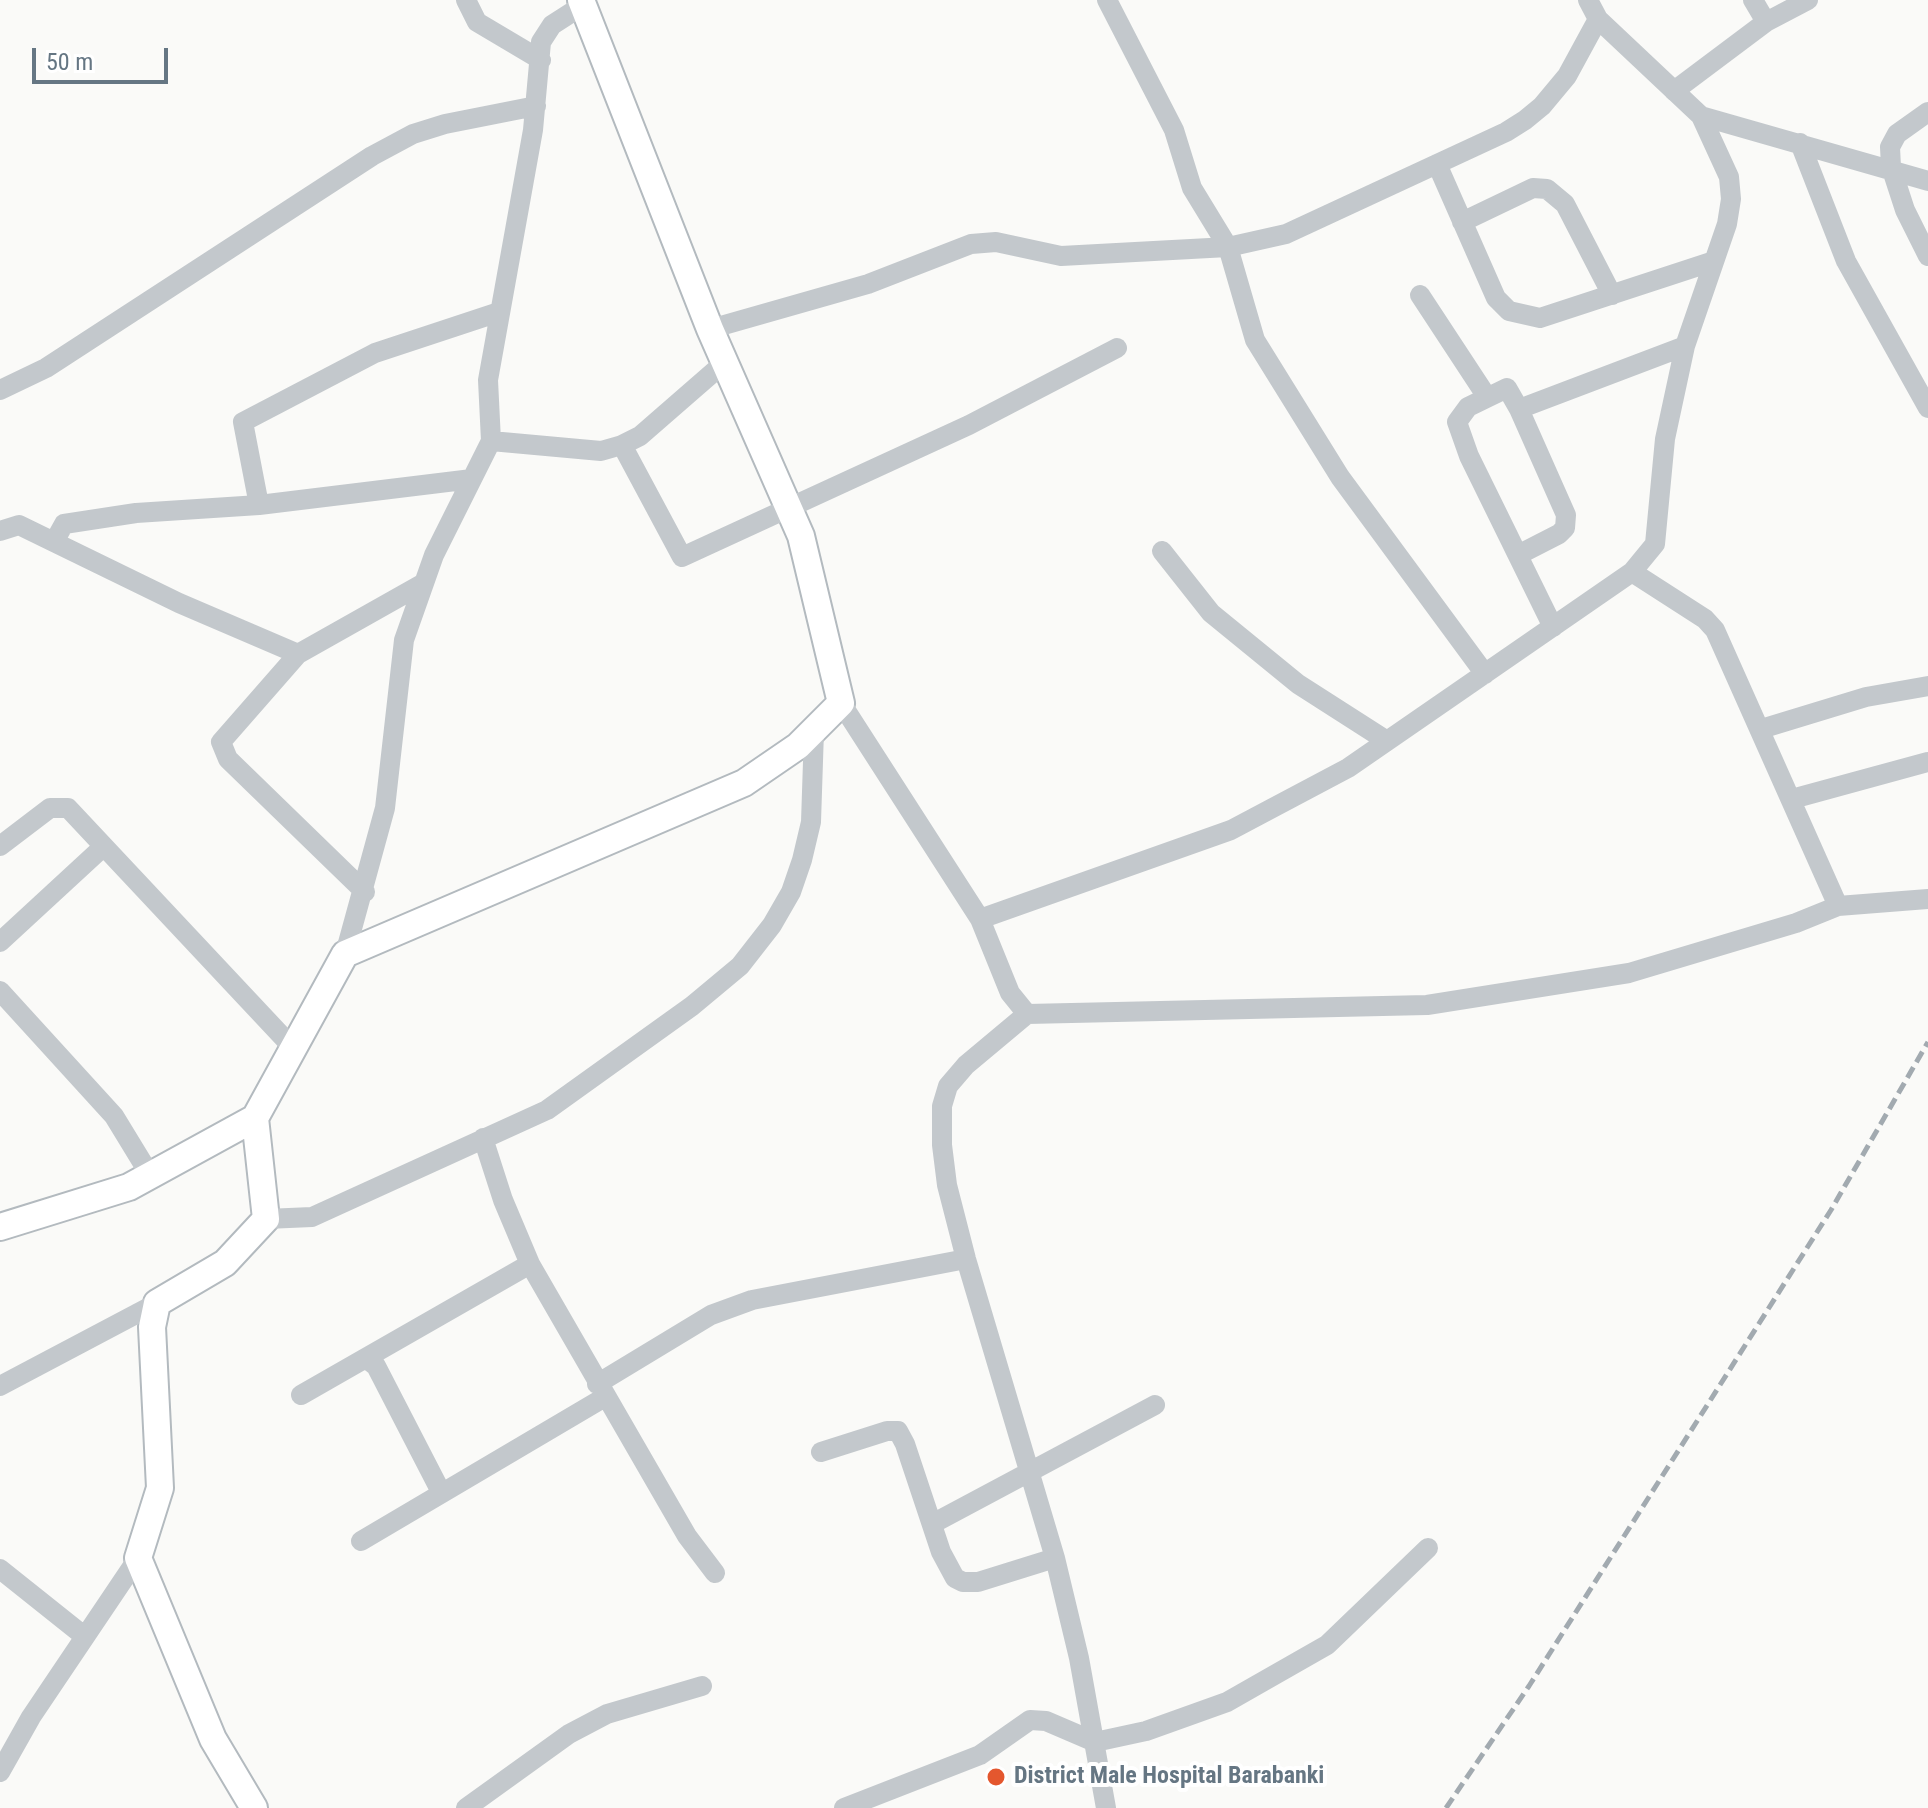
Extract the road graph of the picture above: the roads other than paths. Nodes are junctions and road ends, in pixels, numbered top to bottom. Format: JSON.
{"nodes":[{"id":1,"x":466,"y":0,"type":"edge"},
{"id":2,"x":1107,"y":0,"type":"edge"},
{"id":3,"x":1588,"y":0,"type":"edge"},
{"id":4,"x":1753,"y":0,"type":"edge"},
{"id":5,"x":1808,"y":0,"type":"edge"},
{"id":6,"x":582,"y":2,"type":"edge"},
{"id":7,"x":1598,"y":19,"type":"junction"},
{"id":8,"x":1766,"y":22,"type":"junction"},
{"id":9,"x":541,"y":60,"type":"junction"},
{"id":10,"x":1674,"y":91,"type":"junction"},
{"id":11,"x":536,"y":106,"type":"junction"},
{"id":12,"x":1928,"y":112,"type":"edge"},
{"id":13,"x":1701,"y":116,"type":"junction"},
{"id":14,"x":1800,"y":143,"type":"junction"},
{"id":15,"x":1437,"y":164,"type":"junction"},
{"id":16,"x":1891,"y":167,"type":"junction"},
{"id":17,"x":1928,"y":181,"type":"edge"},
{"id":18,"x":1462,"y":222,"type":"junction"},
{"id":19,"x":1228,"y":247,"type":"junction"},
{"id":20,"x":1928,"y":256,"type":"edge"},
{"id":21,"x":1714,"y":261,"type":"junction"},
{"id":22,"x":1420,"y":295,"type":"dead end"},
{"id":23,"x":1612,"y":295,"type":"junction"},
{"id":24,"x":499,"y":312,"type":"junction"},
{"id":25,"x":710,"y":329,"type":"junction"},
{"id":26,"x":1685,"y":346,"type":"junction"},
{"id":27,"x":1117,"y":348,"type":"dead end"},
{"id":28,"x":725,"y":362,"type":"junction"},
{"id":29,"x":0,"y":390,"type":"edge"},
{"id":30,"x":1487,"y":397,"type":"junction"},
{"id":31,"x":1928,"y":408,"type":"edge"},
{"id":32,"x":1519,"y":409,"type":"junction"},
{"id":33,"x":491,"y":441,"type":"junction"},
{"id":34,"x":622,"y":445,"type":"junction"},
{"id":35,"x":472,"y":479,"type":"junction"},
{"id":36,"x":259,"y":505,"type":"junction"},
{"id":37,"x":790,"y":510,"type":"junction"},
{"id":38,"x":0,"y":531,"type":"edge"},
{"id":39,"x":54,"y":542,"type":"junction"},
{"id":40,"x":1162,"y":551,"type":"dead end"},
{"id":41,"x":1518,"y":555,"type":"junction"},
{"id":42,"x":1632,"y":572,"type":"junction"},
{"id":43,"x":424,"y":583,"type":"junction"},
{"id":44,"x":1553,"y":627,"type":"junction"},
{"id":45,"x":298,"y":654,"type":"junction"},
{"id":46,"x":1485,"y":674,"type":"junction"},
{"id":47,"x":1928,"y":686,"type":"edge"},
{"id":48,"x":841,"y":703,"type":"junction"},
{"id":49,"x":1761,"y":729,"type":"junction"},
{"id":50,"x":814,"y":731,"type":"junction"},
{"id":51,"x":1387,"y":741,"type":"junction"},
{"id":52,"x":1928,"y":762,"type":"edge"},
{"id":53,"x":1792,"y":799,"type":"junction"},
{"id":54,"x":0,"y":846,"type":"edge"},
{"id":55,"x":103,"y":847,"type":"junction"},
{"id":56,"x":365,"y":892,"type":"junction"},
{"id":57,"x":1928,"y":899,"type":"edge"},
{"id":58,"x":1838,"y":906,"type":"junction"},
{"id":59,"x":980,"y":919,"type":"junction"},
{"id":60,"x":0,"y":942,"type":"edge"},
{"id":61,"x":345,"y":954,"type":"junction"},
{"id":62,"x":0,"y":991,"type":"edge"},
{"id":63,"x":1027,"y":1014,"type":"junction"},
{"id":64,"x":295,"y":1050,"type":"junction"},
{"id":65,"x":255,"y":1118,"type":"junction"},
{"id":66,"x":483,"y":1138,"type":"junction"},
{"id":67,"x":150,"y":1175,"type":"junction"},
{"id":68,"x":266,"y":1219,"type":"junction"},
{"id":69,"x":0,"y":1227,"type":"edge"},
{"id":70,"x":966,"y":1259,"type":"junction"},
{"id":71,"x":530,"y":1264,"type":"junction"},
{"id":72,"x":157,"y":1303,"type":"junction"},
{"id":73,"x":367,"y":1359,"type":"junction"},
{"id":74,"x":0,"y":1386,"type":"edge"},
{"id":75,"x":601,"y":1390,"type":"junction"},
{"id":76,"x":301,"y":1395,"type":"dead end"},
{"id":77,"x":1155,"y":1405,"type":"dead end"},
{"id":78,"x":821,"y":1452,"type":"dead end"},
{"id":79,"x":1030,"y":1472,"type":"junction"},
{"id":80,"x":441,"y":1492,"type":"junction"},
{"id":81,"x":932,"y":1524,"type":"junction"},
{"id":82,"x":361,"y":1541,"type":"dead end"},
{"id":83,"x":1428,"y":1548,"type":"dead end"},
{"id":84,"x":138,"y":1558,"type":"junction"},
{"id":85,"x":1055,"y":1558,"type":"junction"},
{"id":86,"x":0,"y":1569,"type":"edge"},
{"id":87,"x":715,"y":1573,"type":"dead end"},
{"id":88,"x":84,"y":1636,"type":"junction"},
{"id":89,"x":702,"y":1686,"type":"dead end"},
{"id":90,"x":1095,"y":1742,"type":"junction"},
{"id":91,"x":0,"y":1772,"type":"edge"},
{"id":92,"x":254,"y":1808,"type":"edge"},
{"id":93,"x":466,"y":1808,"type":"edge"},
{"id":94,"x":844,"y":1808,"type":"edge"},
{"id":95,"x":1106,"y":1808,"type":"edge"}],
"edges":[{"from":1,"to":9,"type":"street"},
{"from":2,"to":19,"type":"street"},
{"from":3,"to":7,"type":"street"},
{"from":4,"to":8,"type":"street"},
{"from":5,"to":8,"type":"street"},
{"from":6,"to":9,"type":"street"},
{"from":6,"to":25,"type":"street"},
{"from":7,"to":10,"type":"street"},
{"from":7,"to":15,"type":"street"},
{"from":8,"to":10,"type":"street"},
{"from":9,"to":11,"type":"street"},
{"from":10,"to":13,"type":"street"},
{"from":11,"to":24,"type":"street"},
{"from":11,"to":29,"type":"street"},
{"from":12,"to":16,"type":"street"},
{"from":13,"to":14,"type":"street"},
{"from":13,"to":21,"type":"street"},
{"from":14,"to":16,"type":"street"},
{"from":14,"to":31,"type":"street"},
{"from":15,"to":18,"type":"street"},
{"from":15,"to":19,"type":"street"},
{"from":16,"to":17,"type":"street"},
{"from":16,"to":20,"type":"street"},
{"from":18,"to":23,"type":"street"},
{"from":18,"to":23,"type":"street"},
{"from":19,"to":25,"type":"street"},
{"from":19,"to":46,"type":"street"},
{"from":21,"to":23,"type":"street"},
{"from":21,"to":26,"type":"street"},
{"from":22,"to":30,"type":"street"},
{"from":24,"to":33,"type":"street"},
{"from":24,"to":36,"type":"street"},
{"from":25,"to":28,"type":"street"},
{"from":26,"to":32,"type":"street"},
{"from":26,"to":42,"type":"street"},
{"from":27,"to":37,"type":"street"},
{"from":28,"to":34,"type":"street"},
{"from":28,"to":37,"type":"street"},
{"from":30,"to":32,"type":"street"},
{"from":30,"to":41,"type":"street"},
{"from":32,"to":41,"type":"street"},
{"from":33,"to":34,"type":"street"},
{"from":33,"to":35,"type":"street"},
{"from":34,"to":37,"type":"street"},
{"from":35,"to":36,"type":"street"},
{"from":35,"to":43,"type":"street"},
{"from":36,"to":39,"type":"street"},
{"from":37,"to":48,"type":"street"},
{"from":38,"to":39,"type":"street"},
{"from":39,"to":45,"type":"street"},
{"from":40,"to":51,"type":"street"},
{"from":41,"to":44,"type":"street"},
{"from":42,"to":44,"type":"street"},
{"from":42,"to":49,"type":"street"},
{"from":43,"to":45,"type":"street"},
{"from":43,"to":56,"type":"street"},
{"from":44,"to":46,"type":"street"},
{"from":45,"to":56,"type":"street"},
{"from":46,"to":51,"type":"street"},
{"from":47,"to":49,"type":"street"},
{"from":48,"to":50,"type":"street"},
{"from":48,"to":59,"type":"street"},
{"from":49,"to":53,"type":"street"},
{"from":50,"to":61,"type":"street"},
{"from":50,"to":66,"type":"street"},
{"from":51,"to":59,"type":"street"},
{"from":52,"to":53,"type":"street"},
{"from":53,"to":58,"type":"street"},
{"from":54,"to":55,"type":"street"},
{"from":55,"to":60,"type":"street"},
{"from":55,"to":64,"type":"street"},
{"from":56,"to":61,"type":"street"},
{"from":57,"to":58,"type":"street"},
{"from":58,"to":63,"type":"street"},
{"from":59,"to":63,"type":"street"},
{"from":61,"to":64,"type":"street"},
{"from":62,"to":67,"type":"street"},
{"from":63,"to":70,"type":"street"},
{"from":64,"to":65,"type":"street"},
{"from":65,"to":67,"type":"street"},
{"from":65,"to":68,"type":"street"},
{"from":66,"to":68,"type":"street"},
{"from":66,"to":71,"type":"street"},
{"from":67,"to":69,"type":"street"},
{"from":68,"to":72,"type":"street"},
{"from":70,"to":75,"type":"street"},
{"from":70,"to":79,"type":"street"},
{"from":71,"to":73,"type":"street"},
{"from":71,"to":75,"type":"street"},
{"from":72,"to":74,"type":"street"},
{"from":72,"to":84,"type":"street"},
{"from":73,"to":76,"type":"street"},
{"from":73,"to":80,"type":"street"},
{"from":75,"to":80,"type":"street"},
{"from":75,"to":87,"type":"street"},
{"from":77,"to":79,"type":"street"},
{"from":78,"to":81,"type":"street"},
{"from":79,"to":81,"type":"street"},
{"from":79,"to":85,"type":"street"},
{"from":80,"to":82,"type":"street"},
{"from":81,"to":85,"type":"street"},
{"from":83,"to":90,"type":"street"},
{"from":84,"to":88,"type":"street"},
{"from":84,"to":92,"type":"street"},
{"from":85,"to":90,"type":"street"},
{"from":86,"to":88,"type":"street"},
{"from":88,"to":91,"type":"street"},
{"from":89,"to":93,"type":"street"},
{"from":90,"to":94,"type":"street"},
{"from":90,"to":95,"type":"street"}]}
